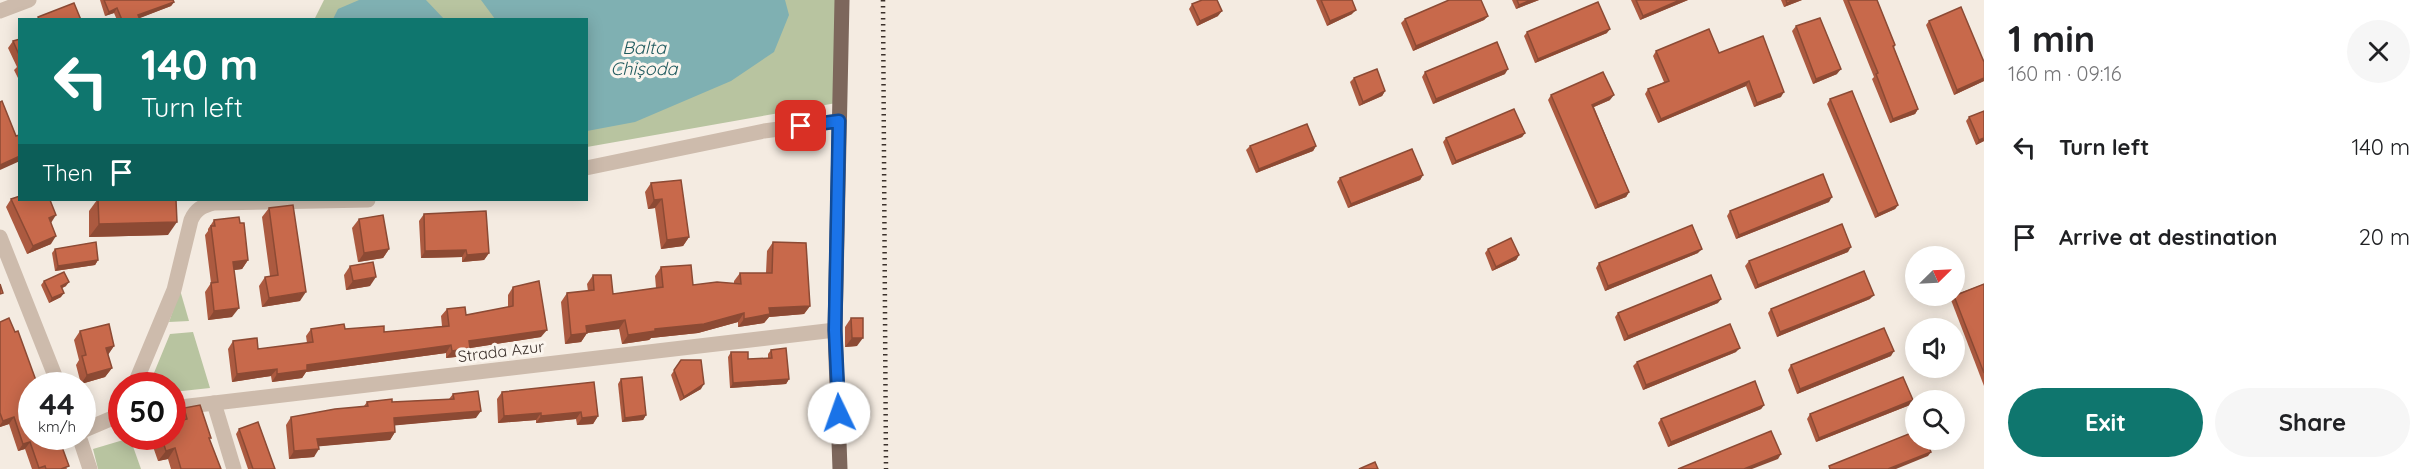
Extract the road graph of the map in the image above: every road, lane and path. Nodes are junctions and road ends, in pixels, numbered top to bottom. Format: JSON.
{"nodes":[{"id":1,"x":29,"y":0,"type":"edge"},
{"id":2,"x":843,"y":0,"type":"edge"},
{"id":3,"x":0,"y":11,"type":"edge"},
{"id":4,"x":839,"y":121,"type":"junction"},
{"id":5,"x":588,"y":168,"type":"edge"},
{"id":6,"x":317,"y":201,"type":"edge"},
{"id":7,"x":0,"y":237,"type":"edge"},
{"id":8,"x":835,"y":330,"type":"junction"},
{"id":9,"x":53,"y":372,"type":"edge"},
{"id":10,"x":140,"y":372,"type":"edge"},
{"id":11,"x":214,"y":403,"type":"junction"},
{"id":12,"x":186,"y":406,"type":"edge"},
{"id":13,"x":84,"y":450,"type":"edge"},
{"id":14,"x":90,"y":469,"type":"edge"},
{"id":15,"x":234,"y":469,"type":"edge"},
{"id":16,"x":840,"y":469,"type":"edge"}],
"edges":[{"from":1,"to":3,"type":"street"},
{"from":2,"to":4,"type":"main road"},
{"from":4,"to":5,"type":"street"},
{"from":4,"to":8,"type":"main road"},
{"from":6,"to":10,"type":"street"},
{"from":7,"to":9,"type":"street"},
{"from":8,"to":11,"type":"street","name":"Strada Azur"},
{"from":8,"to":16,"type":"main road"},
{"from":11,"to":12,"type":"street","name":"Strada Azur"},
{"from":11,"to":15,"type":"street"},
{"from":13,"to":14,"type":"street"}]}
